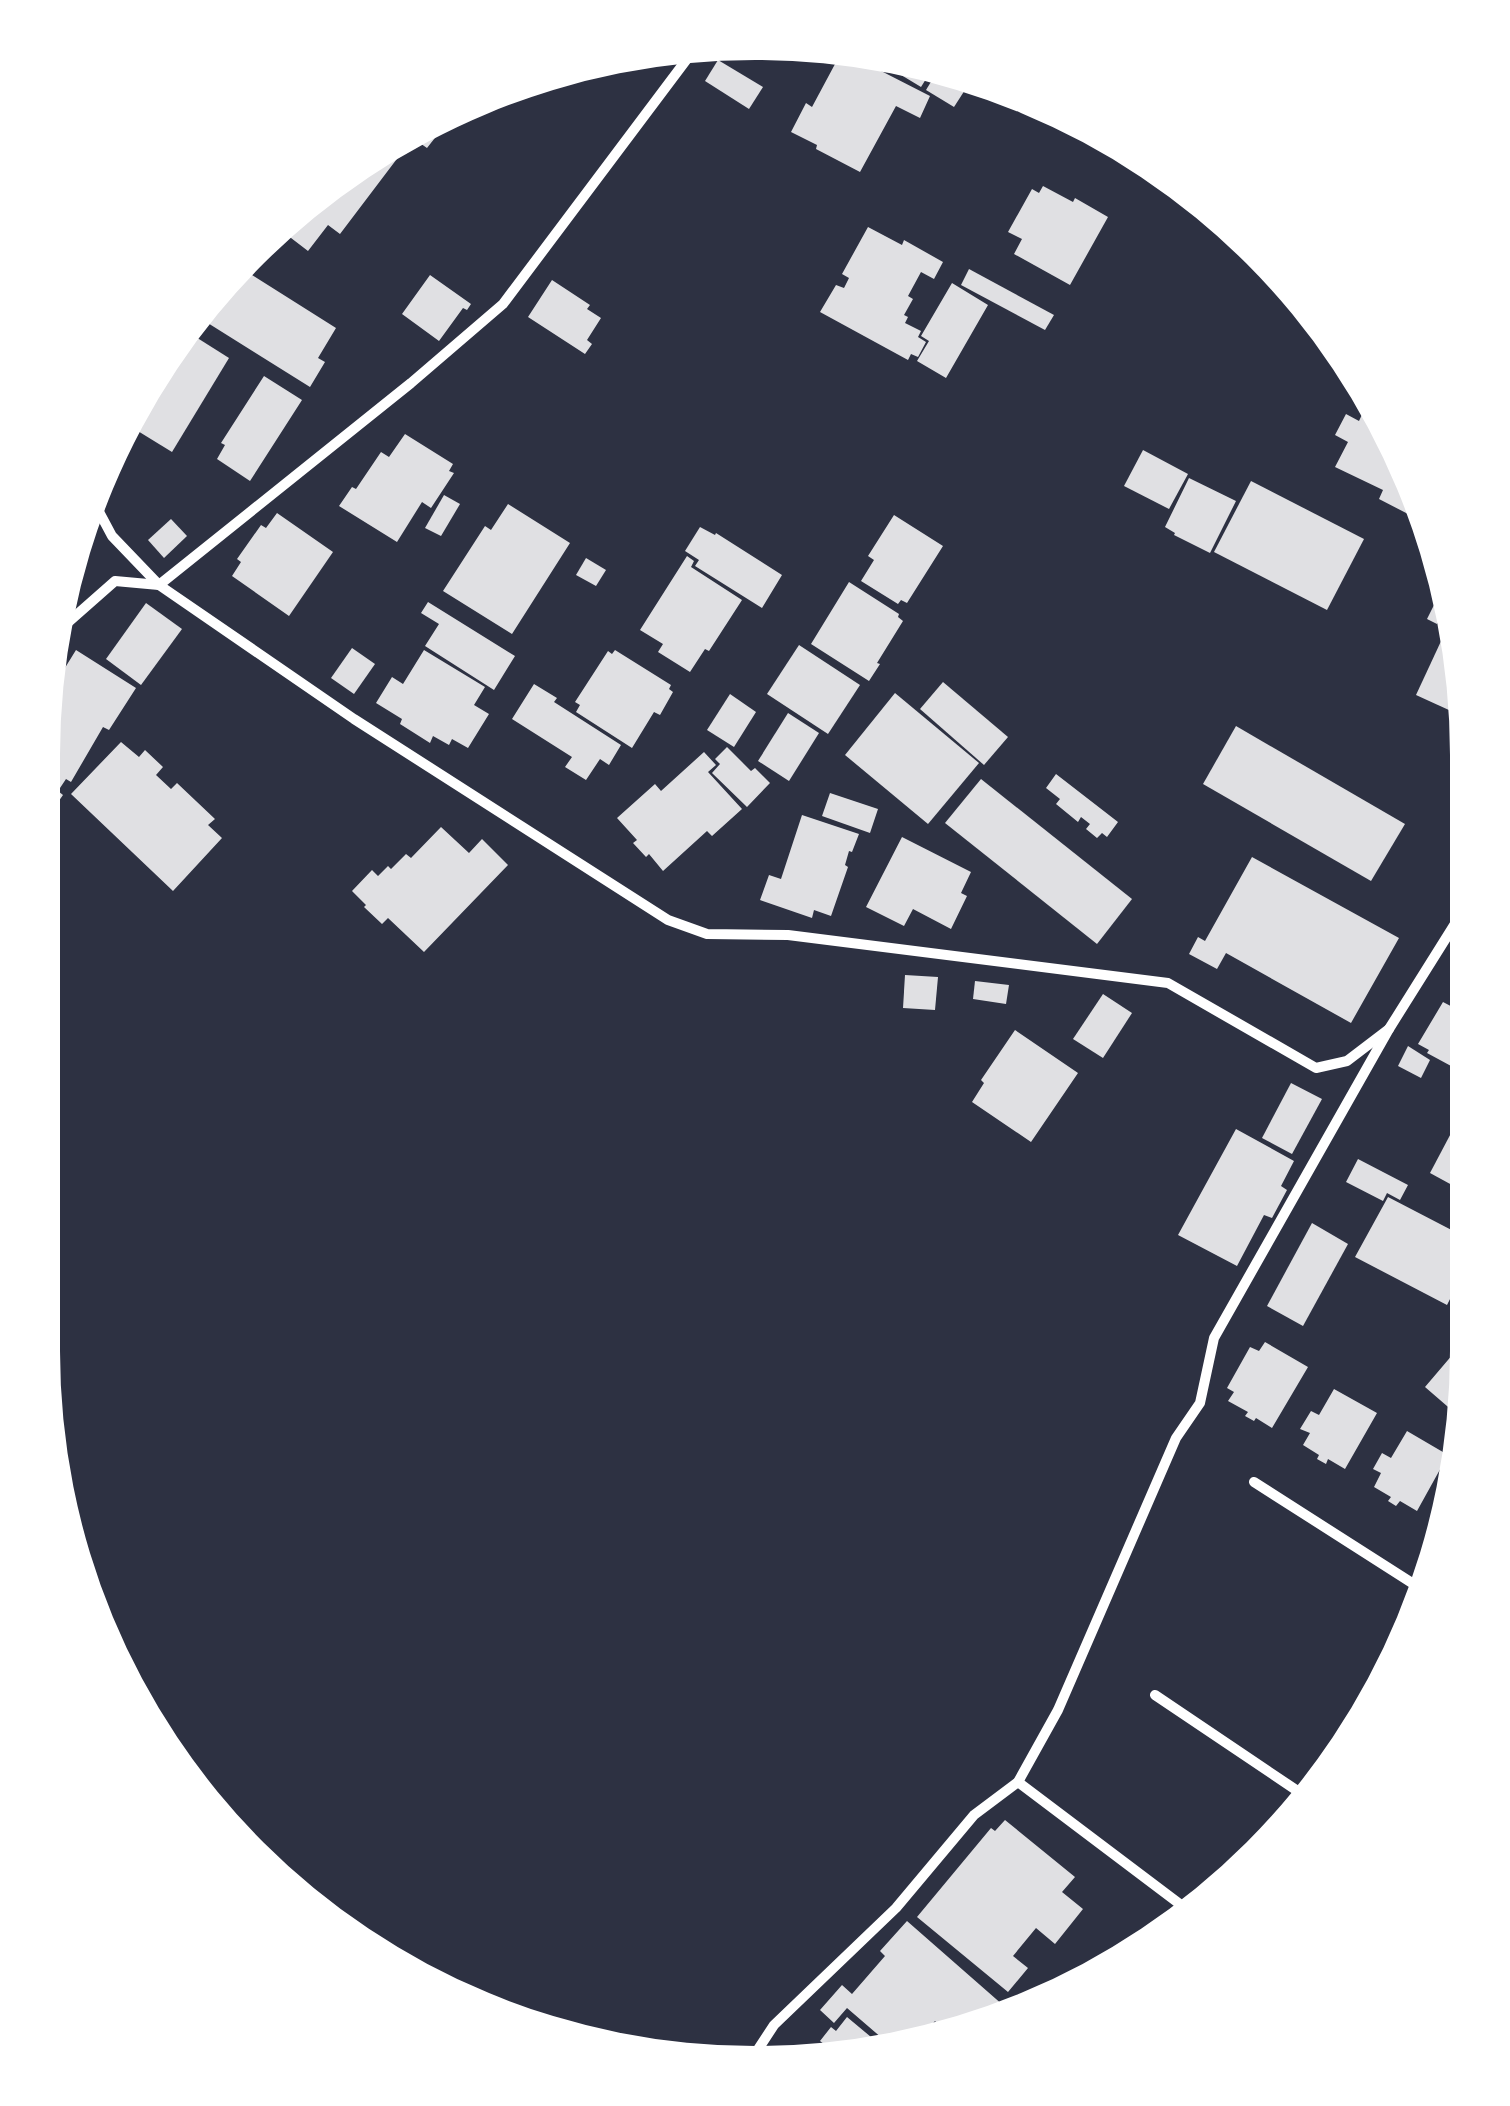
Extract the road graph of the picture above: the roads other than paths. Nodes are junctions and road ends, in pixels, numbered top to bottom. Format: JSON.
{"nodes":[{"id":1,"x":684,"y":64,"type":"edge"},
{"id":2,"x":102,"y":518,"type":"edge"},
{"id":3,"x":158,"y":585,"type":"junction"},
{"id":4,"x":73,"y":618,"type":"edge"},
{"id":5,"x":1450,"y":933,"type":"edge"},
{"id":6,"x":1389,"y":1029,"type":"junction"},
{"id":7,"x":1254,"y":1482,"type":"dead end"},
{"id":8,"x":1410,"y":1582,"type":"edge"},
{"id":9,"x":1155,"y":1694,"type":"dead end"},
{"id":10,"x":1018,"y":1782,"type":"junction"},
{"id":11,"x":1294,"y":1789,"type":"edge"},
{"id":12,"x":1178,"y":1902,"type":"edge"},
{"id":13,"x":761,"y":2046,"type":"edge"}],
"edges":[{"from":1,"to":3,"type":"street"},
{"from":2,"to":3,"type":"street"},
{"from":3,"to":4,"type":"street"},
{"from":3,"to":6,"type":"street"},
{"from":5,"to":6,"type":"street"},
{"from":6,"to":10,"type":"street"},
{"from":7,"to":8,"type":"street"},
{"from":9,"to":11,"type":"street"},
{"from":10,"to":12,"type":"street"},
{"from":10,"to":13,"type":"street"}]}
